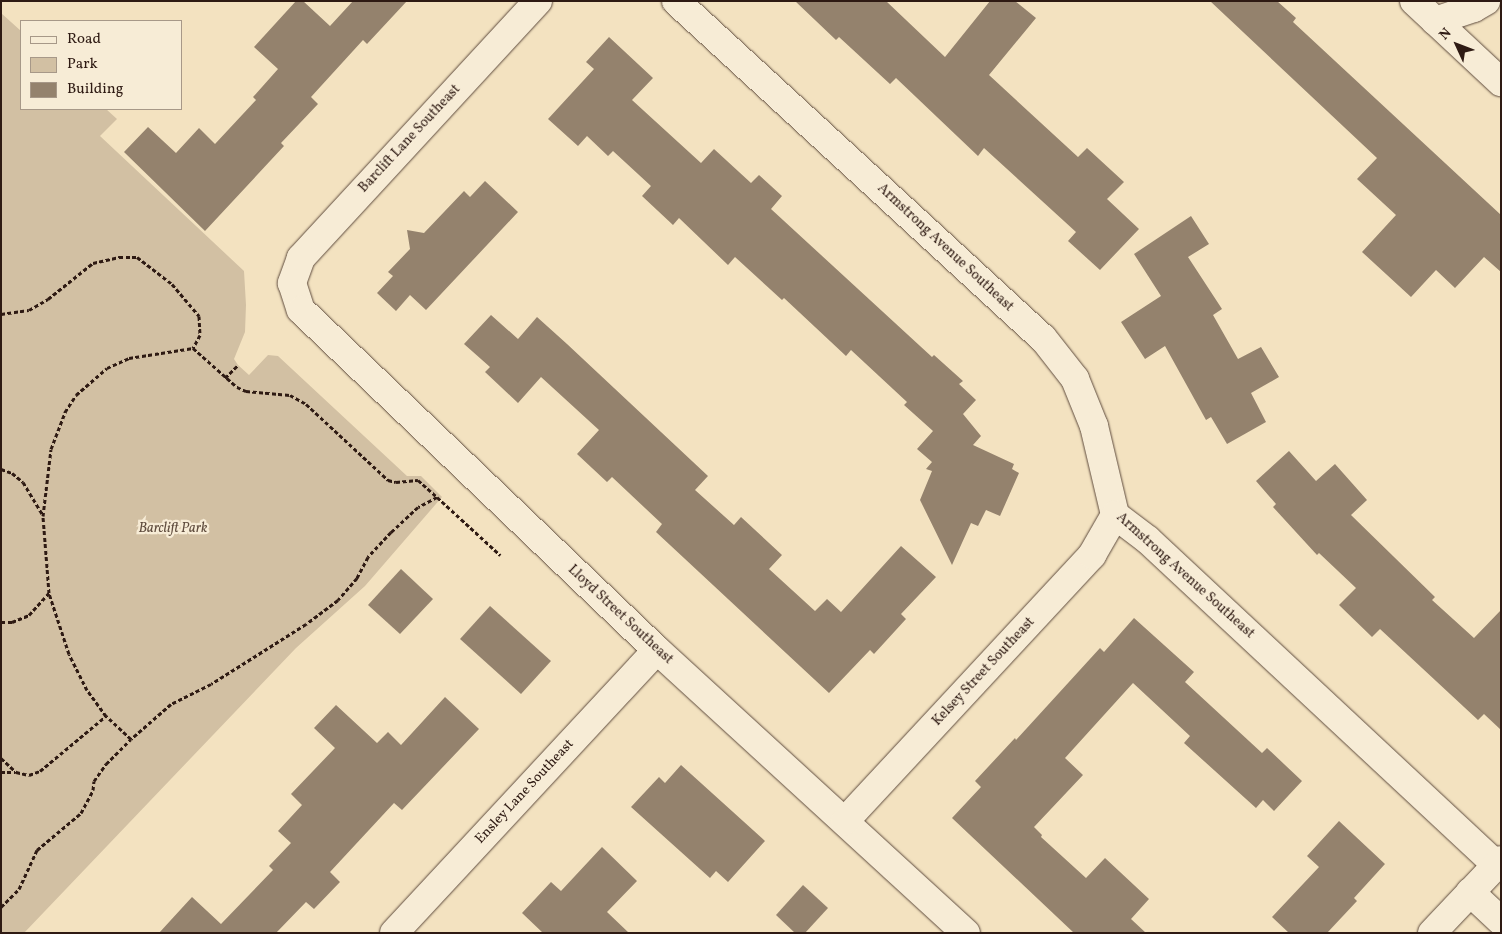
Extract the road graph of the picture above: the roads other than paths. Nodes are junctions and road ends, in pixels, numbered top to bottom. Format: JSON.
{"nodes":[{"id":1,"x":538,"y":1,"type":"edge"},
{"id":2,"x":676,"y":1,"type":"edge"},
{"id":3,"x":1414,"y":1,"type":"edge"},
{"id":4,"x":1486,"y":1,"type":"edge"},
{"id":5,"x":1438,"y":11,"type":"edge"},
{"id":6,"x":1501,"y":82,"type":"edge"},
{"id":7,"x":292,"y":283,"type":"joint"},
{"id":8,"x":1114,"y":516,"type":"junction"},
{"id":9,"x":657,"y":650,"type":"junction"},
{"id":10,"x":845,"y":821,"type":"junction"},
{"id":11,"x":1499,"y":862,"type":"edge"},
{"id":12,"x":1470,"y":892,"type":"junction"},
{"id":13,"x":1501,"y":921,"type":"edge"},
{"id":14,"x":394,"y":933,"type":"edge"},
{"id":15,"x":966,"y":933,"type":"edge"},
{"id":16,"x":1432,"y":933,"type":"edge"}],
"edges":[{"from":1,"to":7,"type":"street","name":"Barclift Lane Southeast"},
{"from":2,"to":8,"type":"street","name":"Armstrong Avenue Southeast"},
{"from":3,"to":5,"type":"street"},
{"from":4,"to":5,"type":"street"},
{"from":5,"to":6,"type":"street"},
{"from":7,"to":9,"type":"street","name":"Lloyd Street Southeast"},
{"from":8,"to":10,"type":"street","name":"Kelsey Street Southeast"},
{"from":8,"to":11,"type":"street","name":"Armstrong Avenue Southeast"},
{"from":9,"to":10,"type":"street","name":"Lloyd Street Southeast"},
{"from":9,"to":14,"type":"street","name":"Ensley Lane Southeast"},
{"from":10,"to":15,"type":"street","name":"Lloyd Street Southeast"},
{"from":11,"to":12,"type":"street"},
{"from":12,"to":13,"type":"street"},
{"from":12,"to":16,"type":"street"}]}
